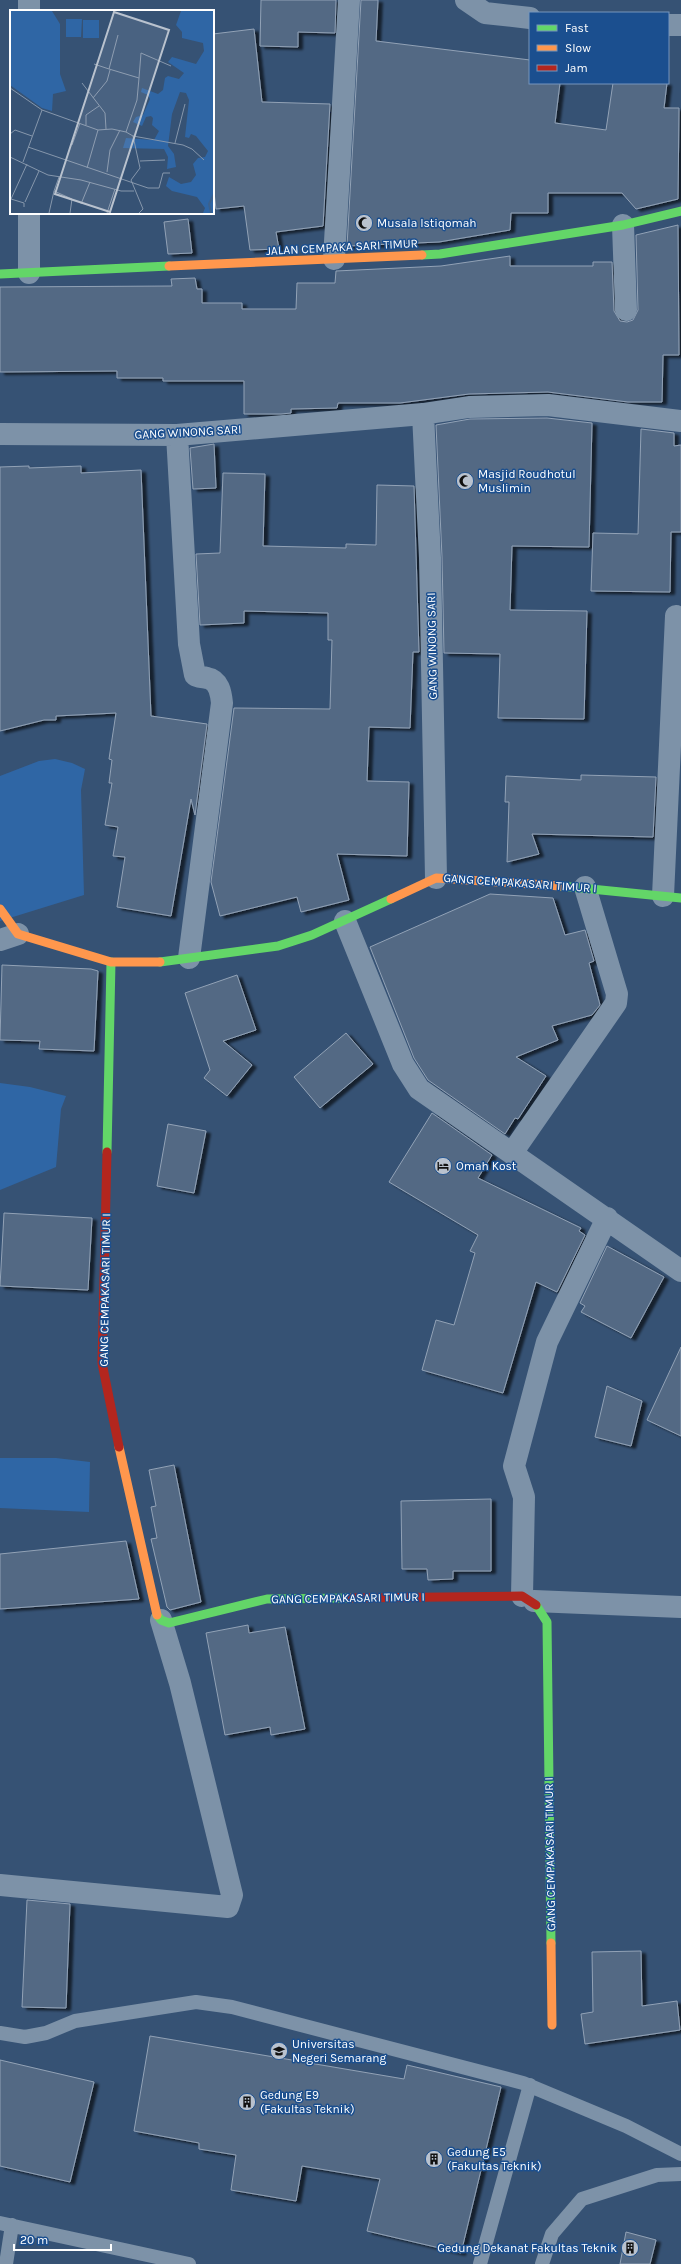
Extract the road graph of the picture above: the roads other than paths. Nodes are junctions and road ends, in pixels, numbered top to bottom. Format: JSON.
{"nodes":[{"id":1,"x":28,"y":0,"type":"edge"},
{"id":2,"x":349,"y":0,"type":"edge"},
{"id":3,"x":466,"y":0,"type":"edge"},
{"id":4,"x":29,"y":10,"type":"edge"},
{"id":5,"x":529,"y":18,"type":"edge"},
{"id":6,"x":669,"y":25,"type":"edge"},
{"id":7,"x":681,"y":25,"type":"edge"},
{"id":8,"x":681,"y":211,"type":"edge"},
{"id":9,"x":29,"y":214,"type":"edge"},
{"id":10,"x":623,"y":225,"type":"junction"},
{"id":11,"x":334,"y":259,"type":"junction"},
{"id":12,"x":29,"y":273,"type":"junction"},
{"id":13,"x":0,"y":274,"type":"edge"},
{"id":14,"x":626,"y":310,"type":"dead end"},
{"id":15,"x":423,"y":414,"type":"junction"},
{"id":16,"x":681,"y":421,"type":"edge"},
{"id":17,"x":0,"y":434,"type":"edge"},
{"id":18,"x":177,"y":435,"type":"junction"},
{"id":19,"x":676,"y":616,"type":"dead end"},
{"id":20,"x":436,"y":878,"type":"junction"},
{"id":21,"x":585,"y":887,"type":"junction"},
{"id":22,"x":672,"y":897,"type":"edge"},
{"id":23,"x":0,"y":908,"type":"edge"},
{"id":24,"x":345,"y":921,"type":"junction"},
{"id":25,"x":9,"y":937,"type":"edge"},
{"id":26,"x":189,"y":958,"type":"junction"},
{"id":27,"x":111,"y":962,"type":"junction"},
{"id":28,"x":512,"y":1153,"type":"junction"},
{"id":29,"x":607,"y":1218,"type":"junction"},
{"id":30,"x":681,"y":1271,"type":"edge"},
{"id":31,"x":528,"y":1598,"type":"junction"},
{"id":32,"x":681,"y":1607,"type":"edge"},
{"id":33,"x":161,"y":1620,"type":"junction"},
{"id":34,"x":0,"y":1885,"type":"edge"},
{"id":35,"x":552,"y":2025,"type":"dead end"},
{"id":36,"x":0,"y":2034,"type":"edge"},
{"id":37,"x":530,"y":2085,"type":"junction"},
{"id":38,"x":681,"y":2154,"type":"edge"},
{"id":39,"x":681,"y":2174,"type":"edge"},
{"id":40,"x":6,"y":2224,"type":"edge"},
{"id":41,"x":6,"y":2264,"type":"edge"},
{"id":42,"x":189,"y":2264,"type":"edge"},
{"id":43,"x":480,"y":2264,"type":"edge"},
{"id":44,"x":542,"y":2264,"type":"edge"}],
"edges":[{"from":1,"to":4,"type":"street"},
{"from":2,"to":11,"type":"street"},
{"from":3,"to":5,"type":"street"},
{"from":6,"to":7,"type":"street"},
{"from":8,"to":10,"type":"street","name":"JALAN CEMPAKA SARI TIMUR"},
{"from":9,"to":12,"type":"street"},
{"from":10,"to":11,"type":"street","name":"JALAN CEMPAKA SARI TIMUR"},
{"from":10,"to":14,"type":"street"},
{"from":11,"to":12,"type":"street","name":"JALAN CEMPAKA SARI TIMUR"},
{"from":12,"to":13,"type":"street","name":"JALAN CEMPAKA SARI TIMUR"},
{"from":15,"to":16,"type":"street","name":"GANG WINONG SARI"},
{"from":15,"to":18,"type":"street","name":"GANG WINONG SARI"},
{"from":15,"to":20,"type":"street","name":"GANG WINONG SARI"},
{"from":17,"to":18,"type":"street","name":"GANG WINONG SARI"},
{"from":18,"to":26,"type":"street"},
{"from":19,"to":22,"type":"street"},
{"from":20,"to":21,"type":"street","name":"GANG CEMPAKASARI TIMUR I"},
{"from":20,"to":24,"type":"street","name":"GANG CEMPAKASARI TIMUR I"},
{"from":21,"to":22,"type":"street","name":"GANG CEMPAKASARI TIMUR I"},
{"from":21,"to":28,"type":"street"},
{"from":23,"to":25,"type":"street","name":"GANG CEMPAKASARI TIMUR I"},
{"from":24,"to":26,"type":"street","name":"GANG CEMPAKASARI TIMUR I"},
{"from":24,"to":28,"type":"street"},
{"from":25,"to":27,"type":"street","name":"GANG CEMPAKASARI TIMUR I"},
{"from":26,"to":27,"type":"street","name":"GANG CEMPAKASARI TIMUR I"},
{"from":27,"to":33,"type":"street","name":"GANG CEMPAKASARI TIMUR I"},
{"from":28,"to":29,"type":"street"},
{"from":29,"to":30,"type":"street"},
{"from":29,"to":31,"type":"street"},
{"from":31,"to":32,"type":"street"},
{"from":31,"to":33,"type":"street","name":"GANG CEMPAKASARI TIMUR I"},
{"from":31,"to":35,"type":"street","name":"GANG CEMPAKASARI TIMUR I"},
{"from":33,"to":34,"type":"street"},
{"from":36,"to":37,"type":"lane"},
{"from":37,"to":38,"type":"lane"},
{"from":37,"to":43,"type":"lane"},
{"from":39,"to":44,"type":"lane"},
{"from":40,"to":41,"type":"lane"},
{"from":40,"to":42,"type":"lane"}]}
